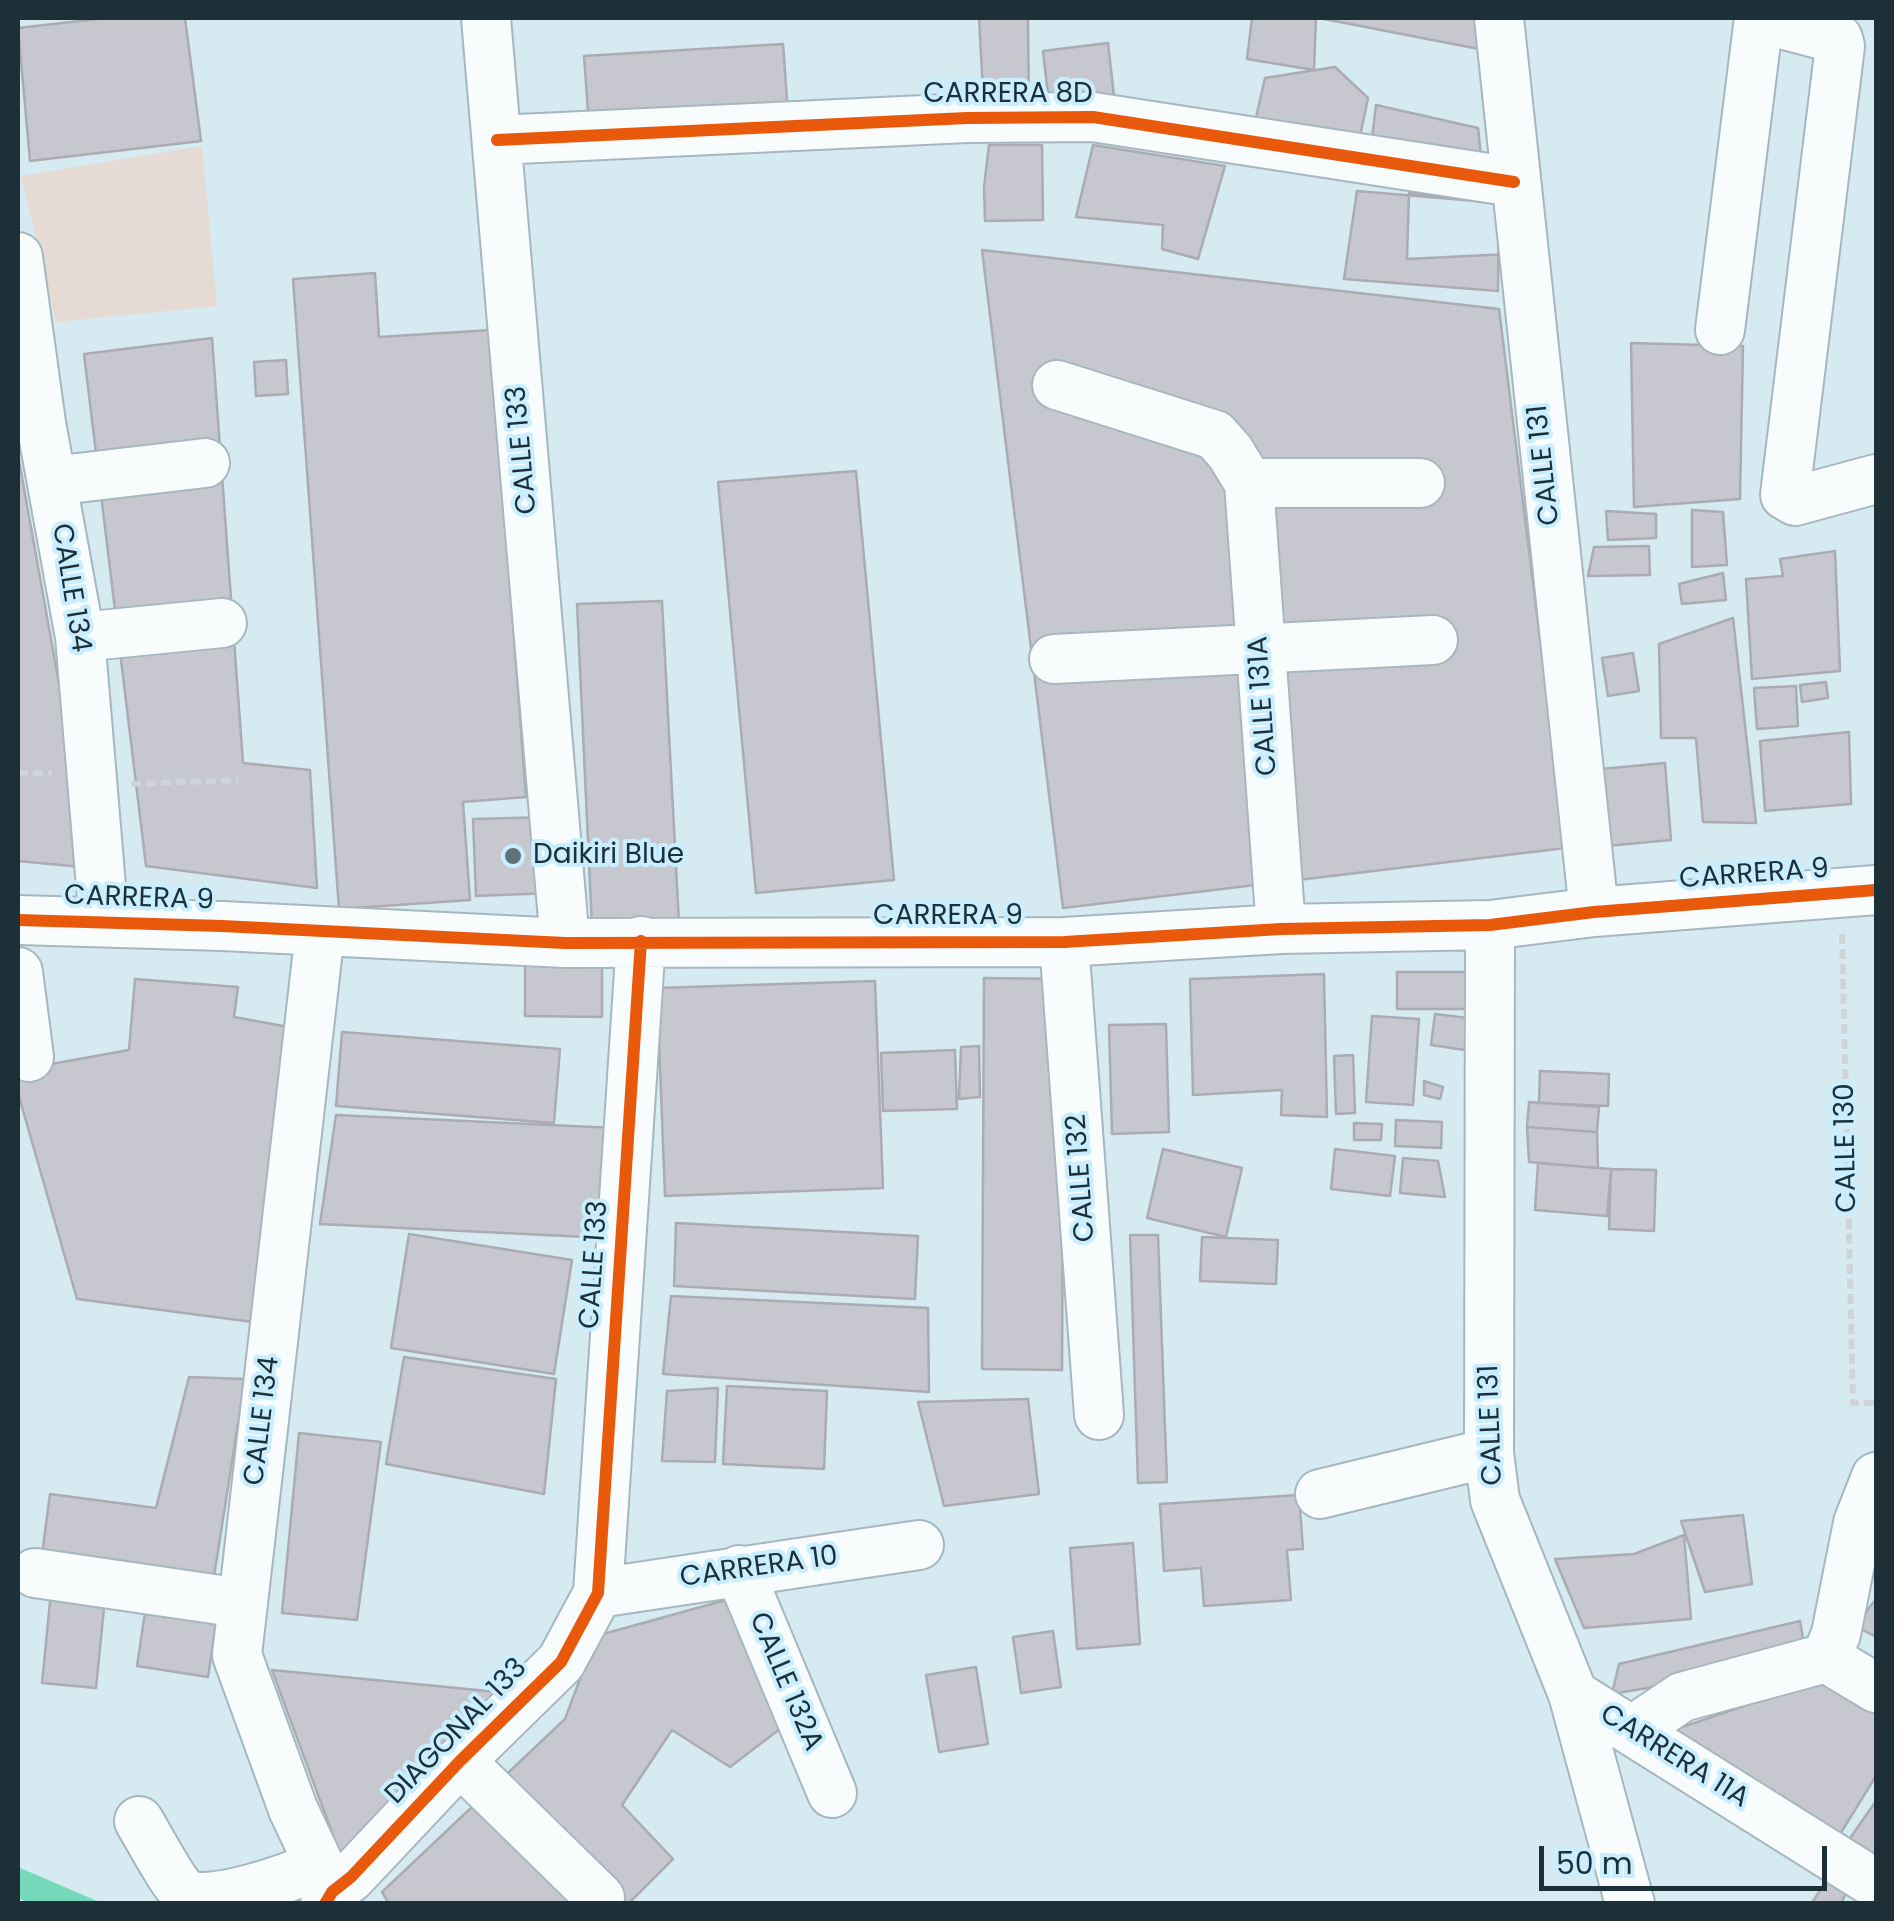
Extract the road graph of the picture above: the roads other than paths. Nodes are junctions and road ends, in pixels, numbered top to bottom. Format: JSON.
{"nodes":[{"id":1,"x":486,"y":18,"type":"edge"},
{"id":2,"x":1498,"y":18,"type":"edge"},
{"id":3,"x":1759,"y":18,"type":"edge"},
{"id":4,"x":498,"y":140,"type":"junction"},
{"id":5,"x":1514,"y":182,"type":"junction"},
{"id":6,"x":18,"y":263,"type":"edge"},
{"id":7,"x":1720,"y":330,"type":"dead end"},
{"id":8,"x":1057,"y":384,"type":"dead end"},
{"id":9,"x":205,"y":463,"type":"dead end"},
{"id":10,"x":1876,"y":480,"type":"edge"},
{"id":11,"x":52,"y":481,"type":"junction"},
{"id":12,"x":1248,"y":483,"type":"junction"},
{"id":13,"x":1420,"y":483,"type":"dead end"},
{"id":14,"x":222,"y":623,"type":"dead end"},
{"id":15,"x":80,"y":637,"type":"junction"},
{"id":16,"x":1433,"y":640,"type":"dead end"},
{"id":17,"x":1259,"y":650,"type":"junction"},
{"id":18,"x":1054,"y":660,"type":"dead end"},
{"id":19,"x":1859,"y":892,"type":"edge"},
{"id":20,"x":1594,"y":912,"type":"junction"},
{"id":21,"x":18,"y":920,"type":"edge"},
{"id":22,"x":104,"y":922,"type":"junction"},
{"id":23,"x":1490,"y":924,"type":"junction"},
{"id":24,"x":1281,"y":929,"type":"junction"},
{"id":25,"x":320,"y":932,"type":"junction"},
{"id":26,"x":640,"y":941,"type":"junction"},
{"id":27,"x":1064,"y":942,"type":"junction"},
{"id":28,"x":564,"y":943,"type":"junction"},
{"id":29,"x":18,"y":972,"type":"edge"},
{"id":30,"x":30,"y":1057,"type":"dead end"},
{"id":31,"x":1099,"y":1414,"type":"dead end"},
{"id":32,"x":1489,"y":1453,"type":"junction"},
{"id":33,"x":1876,"y":1476,"type":"edge"},
{"id":34,"x":1320,"y":1494,"type":"dead end"},
{"id":35,"x":919,"y":1544,"type":"dead end"},
{"id":36,"x":738,"y":1570,"type":"junction"},
{"id":37,"x":36,"y":1573,"type":"dead end"},
{"id":38,"x":598,"y":1593,"type":"junction"},
{"id":39,"x":241,"y":1603,"type":"junction"},
{"id":40,"x":1826,"y":1658,"type":"junction"},
{"id":41,"x":1876,"y":1688,"type":"edge"},
{"id":42,"x":1573,"y":1694,"type":"junction"},
{"id":43,"x":1633,"y":1730,"type":"junction"},
{"id":44,"x":460,"y":1762,"type":"junction"},
{"id":45,"x":832,"y":1793,"type":"dead end"},
{"id":46,"x":139,"y":1821,"type":"dead end"},
{"id":47,"x":1876,"y":1884,"type":"edge"},
{"id":48,"x":339,"y":1888,"type":"edge"},
{"id":49,"x":600,"y":1898,"type":"dead end"},
{"id":50,"x":1630,"y":1904,"type":"edge"}],
"edges":[{"from":1,"to":4,"type":"street","name":"CALLE 133"},
{"from":2,"to":5,"type":"street","name":"CALLE 131"},
{"from":3,"to":7,"type":"street"},
{"from":3,"to":10,"type":"street"},
{"from":4,"to":5,"type":"street","name":"CARRERA 8D"},
{"from":4,"to":28,"type":"street","name":"CALLE 133"},
{"from":5,"to":20,"type":"street","name":"CALLE 131"},
{"from":6,"to":11,"type":"street","name":"CALLE 134"},
{"from":8,"to":12,"type":"street"},
{"from":9,"to":11,"type":"street"},
{"from":11,"to":15,"type":"street","name":"CALLE 134"},
{"from":12,"to":13,"type":"street"},
{"from":12,"to":17,"type":"street","name":"CALLE 131A"},
{"from":14,"to":15,"type":"street"},
{"from":15,"to":22,"type":"street","name":"CALLE 134"},
{"from":16,"to":17,"type":"street"},
{"from":17,"to":18,"type":"street"},
{"from":17,"to":24,"type":"street","name":"CALLE 131A"},
{"from":19,"to":20,"type":"street","name":"CARRERA 9"},
{"from":20,"to":23,"type":"street","name":"CARRERA 9"},
{"from":21,"to":22,"type":"street","name":"CARRERA 9"},
{"from":22,"to":25,"type":"street","name":"CARRERA 9"},
{"from":23,"to":24,"type":"street","name":"CARRERA 9"},
{"from":23,"to":32,"type":"street","name":"CALLE 131"},
{"from":24,"to":27,"type":"street","name":"CARRERA 9"},
{"from":25,"to":28,"type":"street","name":"CARRERA 9"},
{"from":25,"to":39,"type":"street","name":"CALLE 134"},
{"from":26,"to":27,"type":"street","name":"CARRERA 9"},
{"from":26,"to":28,"type":"street","name":"CARRERA 9"},
{"from":26,"to":38,"type":"street","name":"CALLE 133"},
{"from":27,"to":31,"type":"street","name":"CALLE 132"},
{"from":29,"to":30,"type":"street"},
{"from":32,"to":34,"type":"street"},
{"from":32,"to":42,"type":"street","name":"CALLE 131"},
{"from":33,"to":40,"type":"street"},
{"from":35,"to":36,"type":"street","name":"CARRERA 10"},
{"from":36,"to":38,"type":"street","name":"CARRERA 10"},
{"from":36,"to":45,"type":"street","name":"CALLE 132A"},
{"from":37,"to":39,"type":"street"},
{"from":38,"to":44,"type":"street","name":"DIAGONAL 133"},
{"from":39,"to":48,"type":"street","name":"CALLE 134"},
{"from":40,"to":41,"type":"street"},
{"from":40,"to":43,"type":"street"},
{"from":42,"to":43,"type":"street","name":"CARRERA 11A"},
{"from":42,"to":50,"type":"street","name":"CALLE 131"},
{"from":43,"to":47,"type":"street","name":"CARRERA 11A"},
{"from":44,"to":48,"type":"street","name":"DIAGONAL 133"},
{"from":44,"to":49,"type":"street"},
{"from":46,"to":48,"type":"street"}]}
